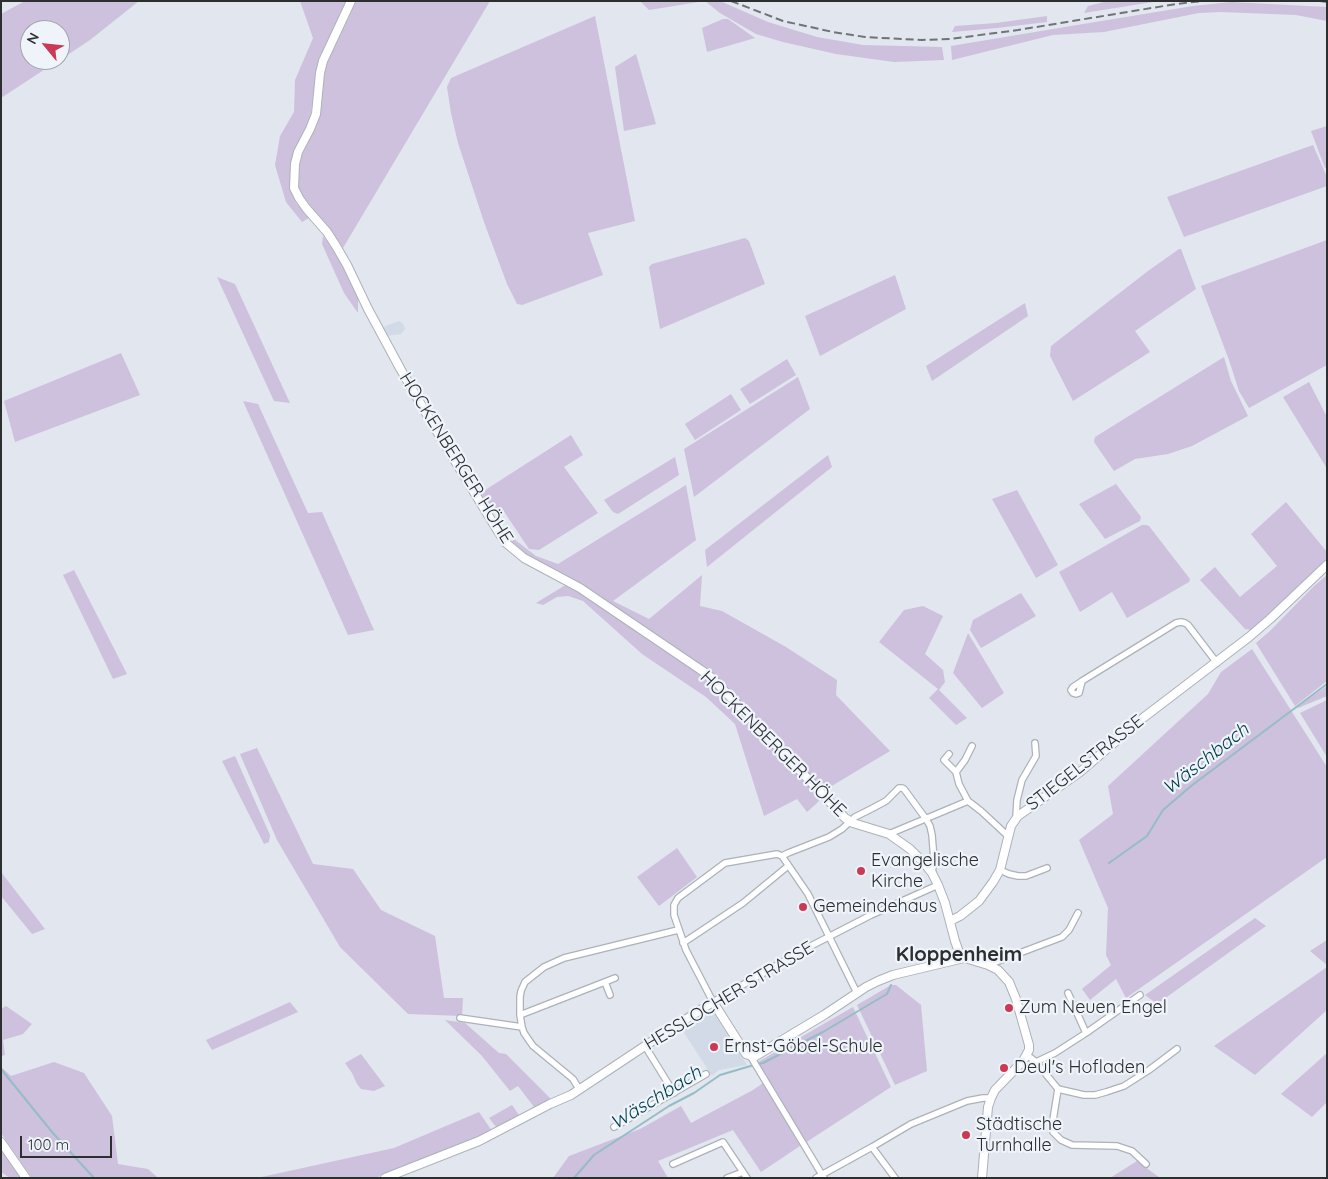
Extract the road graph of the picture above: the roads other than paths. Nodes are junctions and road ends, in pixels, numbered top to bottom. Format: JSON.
{"nodes":[{"id":1,"x":351,"y":1,"type":"edge"},
{"id":2,"x":1327,"y":565,"type":"edge"},
{"id":3,"x":1217,"y":663,"type":"junction"},
{"id":4,"x":1082,"y":681,"type":"dead end"},
{"id":5,"x":1034,"y":743,"type":"dead end"},
{"id":6,"x":972,"y":746,"type":"dead end"},
{"id":7,"x":949,"y":754,"type":"dead end"},
{"id":8,"x":956,"y":772,"type":"junction"},
{"id":9,"x":968,"y":801,"type":"junction"},
{"id":10,"x":1016,"y":818,"type":"junction"},
{"id":11,"x":926,"y":819,"type":"junction"},
{"id":12,"x":849,"y":821,"type":"junction"},
{"id":13,"x":889,"y":834,"type":"junction"},
{"id":14,"x":1008,"y":836,"type":"junction"},
{"id":15,"x":782,"y":856,"type":"junction"},
{"id":16,"x":788,"y":866,"type":"junction"},
{"id":17,"x":1047,"y":868,"type":"dead end"},
{"id":18,"x":1000,"y":870,"type":"junction"},
{"id":19,"x":932,"y":873,"type":"junction"},
{"id":20,"x":938,"y":884,"type":"junction"},
{"id":21,"x":1078,"y":913,"type":"dead end"},
{"id":22,"x":950,"y":921,"type":"junction"},
{"id":23,"x":678,"y":930,"type":"junction"},
{"id":24,"x":829,"y":936,"type":"junction"},
{"id":25,"x":683,"y":943,"type":"junction"},
{"id":26,"x":964,"y":958,"type":"junction"},
{"id":27,"x":988,"y":964,"type":"junction"},
{"id":28,"x":616,"y":978,"type":"dead end"},
{"id":29,"x":605,"y":982,"type":"junction"},
{"id":30,"x":857,"y":993,"type":"junction"},
{"id":31,"x":610,"y":994,"type":"dead end"},
{"id":32,"x":1068,"y":994,"type":"dead end"},
{"id":33,"x":1140,"y":995,"type":"dead end"},
{"id":34,"x":713,"y":1002,"type":"junction"},
{"id":35,"x":520,"y":1015,"type":"junction"},
{"id":36,"x":460,"y":1018,"type":"dead end"},
{"id":37,"x":522,"y":1027,"type":"junction"},
{"id":38,"x":1086,"y":1033,"type":"junction"},
{"id":39,"x":645,"y":1046,"type":"junction"},
{"id":40,"x":1177,"y":1049,"type":"dead end"},
{"id":41,"x":1027,"y":1055,"type":"junction"},
{"id":42,"x":752,"y":1059,"type":"junction"},
{"id":43,"x":1036,"y":1062,"type":"junction"},
{"id":44,"x":706,"y":1074,"type":"dead end"},
{"id":45,"x":579,"y":1089,"type":"junction"},
{"id":46,"x":1058,"y":1089,"type":"junction"},
{"id":47,"x":674,"y":1092,"type":"junction"},
{"id":48,"x":991,"y":1098,"type":"junction"},
{"id":49,"x":614,"y":1127,"type":"dead end"},
{"id":50,"x":1,"y":1142,"type":"edge"},
{"id":51,"x":872,"y":1148,"type":"junction"},
{"id":52,"x":673,"y":1164,"type":"dead end"},
{"id":53,"x":1146,"y":1164,"type":"dead end"},
{"id":54,"x":743,"y":1172,"type":"junction"},
{"id":55,"x":823,"y":1176,"type":"edge"},
{"id":56,"x":26,"y":1178,"type":"edge"},
{"id":57,"x":385,"y":1178,"type":"edge"},
{"id":58,"x":727,"y":1178,"type":"edge"},
{"id":59,"x":747,"y":1178,"type":"edge"},
{"id":60,"x":816,"y":1178,"type":"edge"},
{"id":61,"x":895,"y":1178,"type":"edge"},
{"id":62,"x":982,"y":1178,"type":"edge"}],
"edges":[{"from":1,"to":12,"type":"street","name":"HOCKENBERGER HÖHE"},
{"from":2,"to":3,"type":"street","name":"STIEGELSTRASSE"},
{"from":3,"to":4,"type":"street"},
{"from":3,"to":10,"type":"street","name":"STIEGELSTRASSE"},
{"from":5,"to":10,"type":"street"},
{"from":6,"to":8,"type":"street"},
{"from":7,"to":8,"type":"street"},
{"from":8,"to":9,"type":"street"},
{"from":9,"to":11,"type":"street"},
{"from":9,"to":14,"type":"street"},
{"from":10,"to":14,"type":"street","name":"STIEGELSTRASSE"},
{"from":11,"to":12,"type":"street"},
{"from":11,"to":13,"type":"street"},
{"from":11,"to":19,"type":"street"},
{"from":12,"to":13,"type":"street"},
{"from":12,"to":15,"type":"street"},
{"from":13,"to":19,"type":"street"},
{"from":14,"to":18,"type":"street","name":"STIEGELSTRASSE"},
{"from":15,"to":16,"type":"street"},
{"from":15,"to":23,"type":"street"},
{"from":16,"to":24,"type":"street"},
{"from":16,"to":25,"type":"street"},
{"from":17,"to":18,"type":"street"},
{"from":18,"to":22,"type":"street","name":"STIEGELSTRASSE"},
{"from":19,"to":20,"type":"street"},
{"from":20,"to":22,"type":"street"},
{"from":20,"to":24,"type":"street","name":"HESSLOCHER STRASSE"},
{"from":21,"to":27,"type":"street"},
{"from":22,"to":26,"type":"street"},
{"from":23,"to":25,"type":"street"},
{"from":23,"to":35,"type":"street"},
{"from":24,"to":30,"type":"street"},
{"from":24,"to":34,"type":"street","name":"HESSLOCHER STRASSE"},
{"from":25,"to":34,"type":"street"},
{"from":26,"to":27,"type":"street"},
{"from":26,"to":30,"type":"street"},
{"from":27,"to":41,"type":"street"},
{"from":28,"to":29,"type":"street"},
{"from":29,"to":31,"type":"street"},
{"from":29,"to":35,"type":"street"},
{"from":30,"to":42,"type":"street"},
{"from":32,"to":38,"type":"street"},
{"from":33,"to":38,"type":"street"},
{"from":34,"to":39,"type":"street","name":"HESSLOCHER STRASSE"},
{"from":34,"to":42,"type":"street"},
{"from":35,"to":37,"type":"street"},
{"from":36,"to":37,"type":"street"},
{"from":37,"to":45,"type":"street"},
{"from":38,"to":43,"type":"street"},
{"from":39,"to":45,"type":"street","name":"HESSLOCHER STRASSE"},
{"from":39,"to":47,"type":"street"},
{"from":40,"to":46,"type":"street"},
{"from":41,"to":43,"type":"street"},
{"from":41,"to":48,"type":"street"},
{"from":42,"to":55,"type":"street"},
{"from":43,"to":46,"type":"street"},
{"from":44,"to":47,"type":"street"},
{"from":45,"to":57,"type":"street","name":"HESSLOCHER STRASSE"},
{"from":46,"to":53,"type":"street"},
{"from":47,"to":49,"type":"street"},
{"from":48,"to":51,"type":"street"},
{"from":48,"to":62,"type":"street"},
{"from":50,"to":56,"type":"street"},
{"from":51,"to":55,"type":"street"},
{"from":51,"to":61,"type":"street"},
{"from":52,"to":54,"type":"street"},
{"from":54,"to":58,"type":"street"},
{"from":54,"to":59,"type":"street"},
{"from":55,"to":60,"type":"street"}]}
